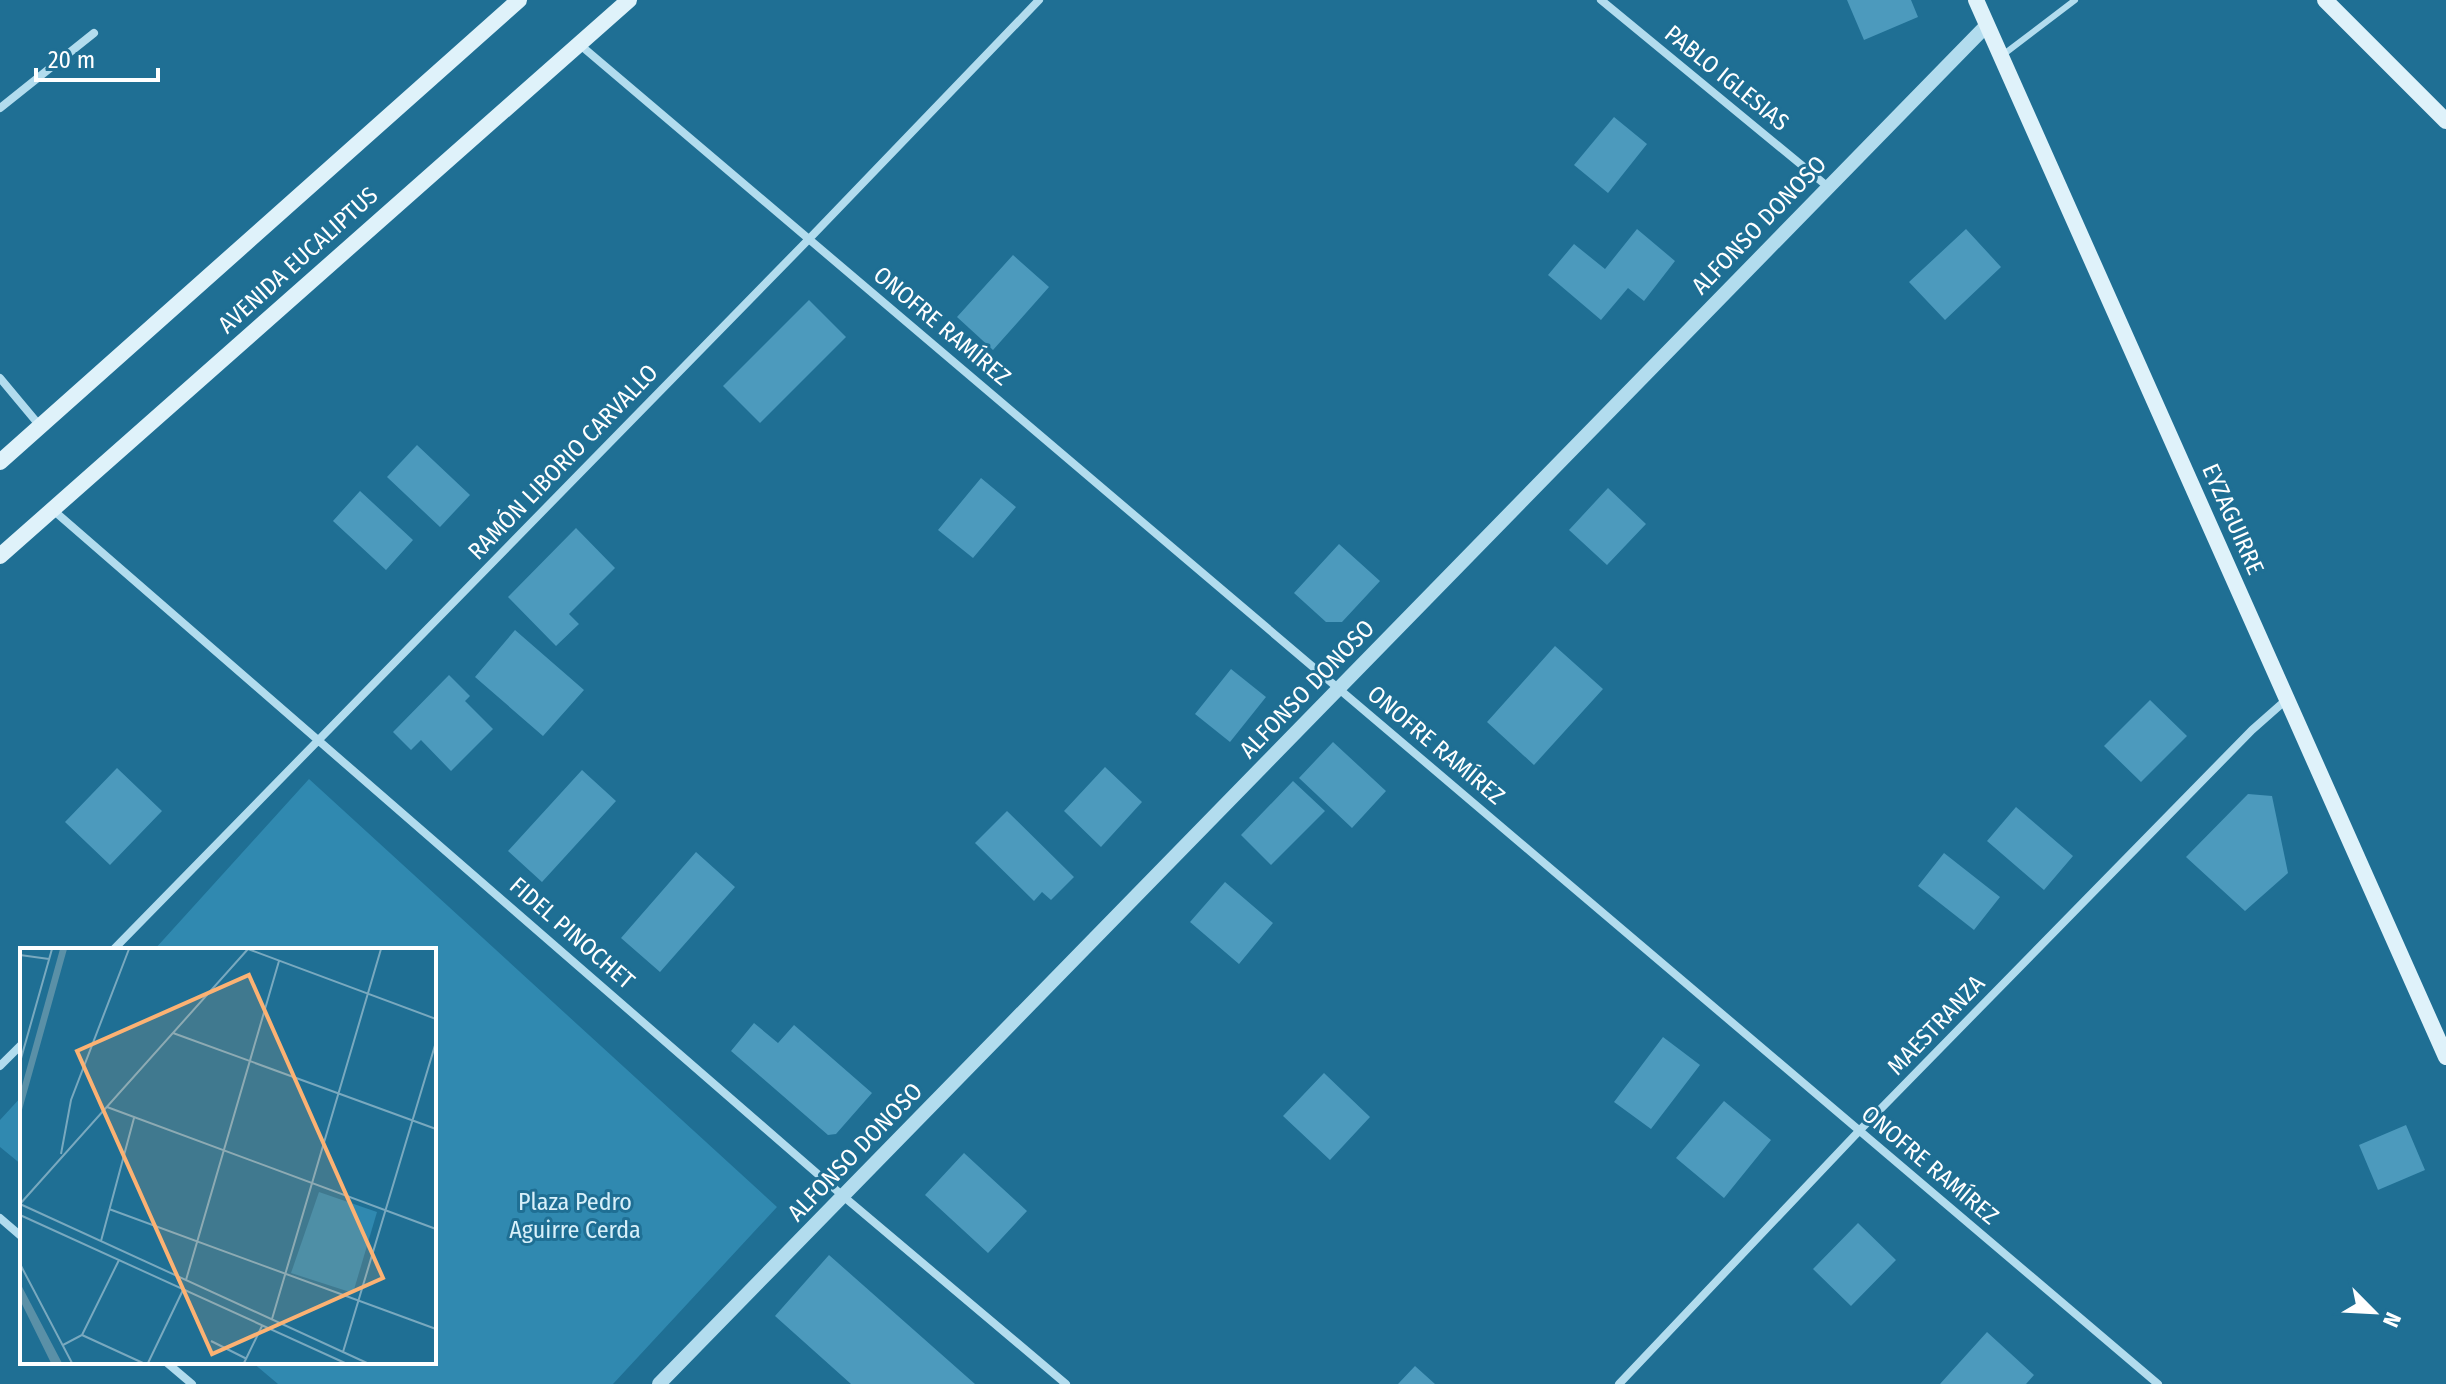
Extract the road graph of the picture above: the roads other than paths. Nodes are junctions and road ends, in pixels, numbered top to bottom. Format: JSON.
{"nodes":[{"id":1,"x":519,"y":0,"type":"edge"},
{"id":2,"x":629,"y":0,"type":"edge"},
{"id":3,"x":1039,"y":0,"type":"edge"},
{"id":4,"x":1601,"y":0,"type":"edge"},
{"id":5,"x":1976,"y":0,"type":"edge"},
{"id":6,"x":2075,"y":0,"type":"edge"},
{"id":7,"x":2325,"y":0,"type":"edge"},
{"id":8,"x":1987,"y":25,"type":"junction"},
{"id":9,"x":94,"y":33,"type":"dead end"},
{"id":10,"x":579,"y":44,"type":"junction"},
{"id":11,"x":2001,"y":56,"type":"junction"},
{"id":12,"x":0,"y":108,"type":"edge"},
{"id":13,"x":2446,"y":121,"type":"edge"},
{"id":14,"x":1827,"y":186,"type":"junction"},
{"id":15,"x":809,"y":239,"type":"junction"},
{"id":16,"x":0,"y":378,"type":"edge"},
{"id":17,"x":40,"y":426,"type":"junction"},
{"id":18,"x":0,"y":462,"type":"edge"},
{"id":19,"x":53,"y":510,"type":"junction"},
{"id":20,"x":0,"y":556,"type":"edge"},
{"id":21,"x":1338,"y":688,"type":"junction"},
{"id":22,"x":2287,"y":699,"type":"junction"},
{"id":23,"x":318,"y":740,"type":"junction"},
{"id":24,"x":115,"y":948,"type":"edge"},
{"id":25,"x":20,"y":1046,"type":"edge"},
{"id":26,"x":2446,"y":1057,"type":"edge"},
{"id":27,"x":0,"y":1066,"type":"edge"},
{"id":28,"x":1859,"y":1131,"type":"junction"},
{"id":29,"x":843,"y":1196,"type":"junction"},
{"id":30,"x":0,"y":1218,"type":"edge"},
{"id":31,"x":20,"y":1235,"type":"edge"},
{"id":32,"x":168,"y":1364,"type":"edge"},
{"id":33,"x":192,"y":1384,"type":"edge"},
{"id":34,"x":659,"y":1384,"type":"edge"},
{"id":35,"x":1066,"y":1384,"type":"edge"},
{"id":36,"x":1619,"y":1384,"type":"edge"},
{"id":37,"x":2158,"y":1384,"type":"edge"}],
"edges":[{"from":1,"to":17,"type":"main road","name":"AVENIDA EUCALIPTUS"},
{"from":2,"to":10,"type":"main road","name":"AVENIDA EUCALIPTUS"},
{"from":3,"to":15,"type":"street","name":"RAMÓN LIBORIO CARVALLO"},
{"from":4,"to":14,"type":"street","name":"PABLO IGLESIAS"},
{"from":5,"to":8,"type":"main road","name":"EYZAGUIRRE"},
{"from":6,"to":11,"type":"lane"},
{"from":7,"to":13,"type":"main road"},
{"from":8,"to":11,"type":"main road","name":"EYZAGUIRRE"},
{"from":8,"to":14,"type":"street","name":"ALFONSO DONOSO"},
{"from":9,"to":12,"type":"street"},
{"from":10,"to":15,"type":"street","name":"ONOFRE RAMÍREZ"},
{"from":10,"to":19,"type":"main road","name":"AVENIDA EUCALIPTUS"},
{"from":11,"to":22,"type":"main road","name":"EYZAGUIRRE"},
{"from":14,"to":21,"type":"street","name":"ALFONSO DONOSO"},
{"from":15,"to":21,"type":"street","name":"ONOFRE RAMÍREZ"},
{"from":15,"to":23,"type":"street","name":"RAMÓN LIBORIO CARVALLO"},
{"from":16,"to":17,"type":"street"},
{"from":17,"to":18,"type":"main road","name":"AVENIDA EUCALIPTUS"},
{"from":19,"to":20,"type":"main road","name":"AVENIDA EUCALIPTUS"},
{"from":19,"to":23,"type":"street","name":"FIDEL PINOCHET"},
{"from":21,"to":28,"type":"street","name":"ONOFRE RAMÍREZ"},
{"from":21,"to":29,"type":"street","name":"ALFONSO DONOSO"},
{"from":22,"to":26,"type":"main road","name":"EYZAGUIRRE"},
{"from":22,"to":28,"type":"street","name":"MAESTRANZA"},
{"from":23,"to":24,"type":"street","name":"RAMÓN LIBORIO CARVALLO"},
{"from":23,"to":29,"type":"street","name":"FIDEL PINOCHET"},
{"from":25,"to":27,"type":"street"},
{"from":28,"to":36,"type":"street","name":"MAESTRANZA"},
{"from":28,"to":37,"type":"street","name":"ONOFRE RAMÍREZ"},
{"from":29,"to":34,"type":"street","name":"ALFONSO DONOSO"},
{"from":29,"to":35,"type":"street","name":"FIDEL PINOCHET"},
{"from":30,"to":31,"type":"street"},
{"from":32,"to":33,"type":"street"}]}
